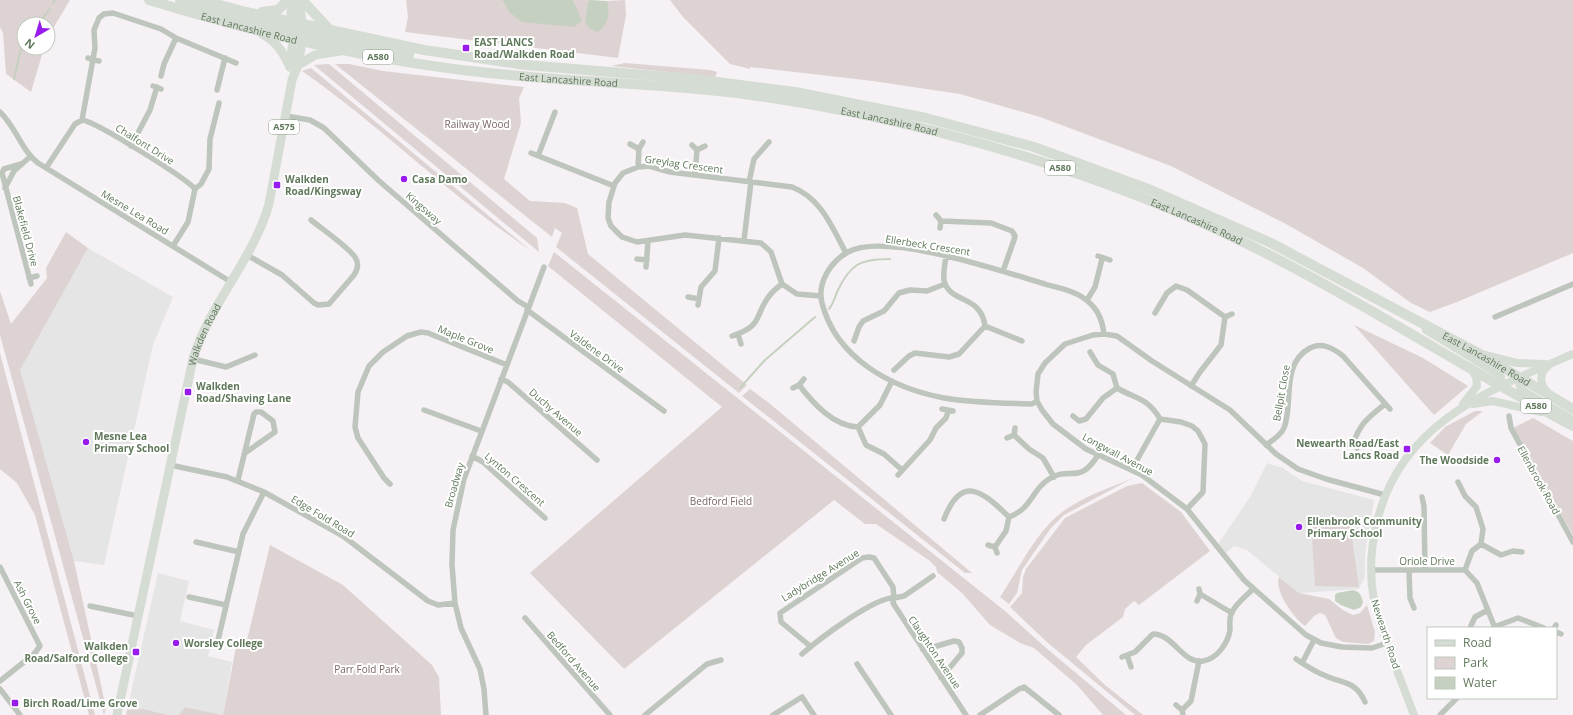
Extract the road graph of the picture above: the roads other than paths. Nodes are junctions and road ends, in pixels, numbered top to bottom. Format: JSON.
{"nodes":[{"id":1,"x":149,"y":0,"type":"edge"},
{"id":2,"x":180,"y":0,"type":"edge"},
{"id":3,"x":201,"y":0,"type":"edge"},
{"id":4,"x":290,"y":0,"type":"edge"},
{"id":5,"x":300,"y":0,"type":"edge"},
{"id":6,"x":246,"y":12,"type":"junction"},
{"id":7,"x":297,"y":22,"type":"junction"},
{"id":8,"x":330,"y":30,"type":"junction"},
{"id":9,"x":258,"y":32,"type":"junction"},
{"id":10,"x":298,"y":37,"type":"junction"},
{"id":11,"x":176,"y":38,"type":"junction"},
{"id":12,"x":342,"y":50,"type":"junction"},
{"id":13,"x":225,"y":58,"type":"junction"},
{"id":14,"x":236,"y":63,"type":"dead end"},
{"id":15,"x":294,"y":66,"type":"junction"},
{"id":16,"x":464,"y":69,"type":"junction"},
{"id":17,"x":161,"y":76,"type":"dead end"},
{"id":18,"x":157,"y":87,"type":"dead end"},
{"id":19,"x":217,"y":90,"type":"dead end"},
{"id":20,"x":219,"y":103,"type":"dead end"},
{"id":21,"x":0,"y":112,"type":"edge"},
{"id":22,"x":554,"y":112,"type":"dead end"},
{"id":23,"x":286,"y":116,"type":"junction"},
{"id":24,"x":82,"y":120,"type":"junction"},
{"id":25,"x":642,"y":142,"type":"dead end"},
{"id":26,"x":769,"y":142,"type":"dead end"},
{"id":27,"x":630,"y":144,"type":"dead end"},
{"id":28,"x":692,"y":144,"type":"dead end"},
{"id":29,"x":131,"y":146,"type":"junction"},
{"id":30,"x":705,"y":146,"type":"dead end"},
{"id":31,"x":639,"y":148,"type":"junction"},
{"id":32,"x":697,"y":150,"type":"junction"},
{"id":33,"x":531,"y":153,"type":"dead end"},
{"id":34,"x":31,"y":156,"type":"junction"},
{"id":35,"x":538,"y":156,"type":"junction"},
{"id":36,"x":21,"y":164,"type":"junction"},
{"id":37,"x":638,"y":167,"type":"junction"},
{"id":38,"x":46,"y":168,"type":"junction"},
{"id":39,"x":695,"y":175,"type":"junction"},
{"id":40,"x":750,"y":182,"type":"junction"},
{"id":41,"x":614,"y":186,"type":"junction"},
{"id":42,"x":5,"y":188,"type":"junction"},
{"id":43,"x":195,"y":189,"type":"junction"},
{"id":44,"x":936,"y":215,"type":"dead end"},
{"id":45,"x":311,"y":220,"type":"dead end"},
{"id":46,"x":941,"y":221,"type":"junction"},
{"id":47,"x":940,"y":228,"type":"dead end"},
{"id":48,"x":719,"y":238,"type":"junction"},
{"id":49,"x":744,"y":240,"type":"junction"},
{"id":50,"x":648,"y":242,"type":"junction"},
{"id":51,"x":173,"y":246,"type":"junction"},
{"id":52,"x":846,"y":253,"type":"junction"},
{"id":53,"x":247,"y":255,"type":"junction"},
{"id":54,"x":946,"y":256,"type":"junction"},
{"id":55,"x":637,"y":259,"type":"dead end"},
{"id":56,"x":647,"y":260,"type":"junction"},
{"id":57,"x":1110,"y":260,"type":"dead end"},
{"id":58,"x":544,"y":266,"type":"dead end"},
{"id":59,"x":646,"y":267,"type":"dead end"},
{"id":60,"x":1003,"y":271,"type":"junction"},
{"id":61,"x":37,"y":276,"type":"dead end"},
{"id":62,"x":29,"y":278,"type":"junction"},
{"id":63,"x":231,"y":282,"type":"junction"},
{"id":64,"x":31,"y":284,"type":"dead end"},
{"id":65,"x":782,"y":284,"type":"junction"},
{"id":66,"x":945,"y":284,"type":"junction"},
{"id":67,"x":1573,"y":284,"type":"edge"},
{"id":68,"x":821,"y":296,"type":"junction"},
{"id":69,"x":688,"y":297,"type":"dead end"},
{"id":70,"x":1087,"y":300,"type":"junction"},
{"id":71,"x":1161,"y":302,"type":"junction"},
{"id":72,"x":1168,"y":306,"type":"dead end"},
{"id":73,"x":527,"y":308,"type":"junction"},
{"id":74,"x":1155,"y":313,"type":"dead end"},
{"id":75,"x":1232,"y":314,"type":"dead end"},
{"id":76,"x":1407,"y":316,"type":"junction"},
{"id":77,"x":1225,"y":317,"type":"junction"},
{"id":78,"x":1495,"y":317,"type":"dead end"},
{"id":79,"x":985,"y":326,"type":"junction"},
{"id":80,"x":849,"y":334,"type":"dead end"},
{"id":81,"x":1104,"y":334,"type":"junction"},
{"id":82,"x":1012,"y":338,"type":"junction"},
{"id":83,"x":1022,"y":341,"type":"dead end"},
{"id":84,"x":741,"y":344,"type":"dead end"},
{"id":85,"x":1010,"y":345,"type":"dead end"},
{"id":86,"x":1090,"y":352,"type":"dead end"},
{"id":87,"x":1480,"y":354,"type":"junction"},
{"id":88,"x":1573,"y":354,"type":"edge"},
{"id":89,"x":255,"y":355,"type":"dead end"},
{"id":90,"x":193,"y":359,"type":"junction"},
{"id":91,"x":1550,"y":364,"type":"junction"},
{"id":92,"x":506,"y":365,"type":"junction"},
{"id":93,"x":1470,"y":368,"type":"junction"},
{"id":94,"x":894,"y":370,"type":"dead end"},
{"id":95,"x":1518,"y":378,"type":"junction"},
{"id":96,"x":501,"y":379,"type":"junction"},
{"id":97,"x":804,"y":379,"type":"dead end"},
{"id":98,"x":892,"y":381,"type":"junction"},
{"id":99,"x":799,"y":385,"type":"junction"},
{"id":100,"x":1500,"y":385,"type":"junction"},
{"id":101,"x":1191,"y":386,"type":"junction"},
{"id":102,"x":793,"y":388,"type":"dead end"},
{"id":103,"x":1117,"y":388,"type":"junction"},
{"id":104,"x":1549,"y":394,"type":"junction"},
{"id":105,"x":1037,"y":402,"type":"junction"},
{"id":106,"x":1385,"y":404,"type":"junction"},
{"id":107,"x":942,"y":409,"type":"dead end"},
{"id":108,"x":1390,"y":409,"type":"dead end"},
{"id":109,"x":1573,"y":409,"type":"edge"},
{"id":110,"x":424,"y":410,"type":"dead end"},
{"id":111,"x":1456,"y":410,"type":"junction"},
{"id":112,"x":664,"y":411,"type":"dead end"},
{"id":113,"x":1552,"y":415,"type":"junction"},
{"id":114,"x":1073,"y":416,"type":"dead end"},
{"id":115,"x":1509,"y":416,"type":"dead end"},
{"id":116,"x":1160,"y":419,"type":"junction"},
{"id":117,"x":1573,"y":420,"type":"edge"},
{"id":118,"x":1573,"y":426,"type":"edge"},
{"id":119,"x":858,"y":427,"type":"junction"},
{"id":120,"x":1015,"y":428,"type":"dead end"},
{"id":121,"x":481,"y":431,"type":"junction"},
{"id":122,"x":1014,"y":435,"type":"junction"},
{"id":123,"x":1007,"y":438,"type":"dead end"},
{"id":124,"x":1266,"y":445,"type":"junction"},
{"id":125,"x":1352,"y":445,"type":"dead end"},
{"id":126,"x":245,"y":453,"type":"junction"},
{"id":127,"x":1098,"y":455,"type":"junction"},
{"id":128,"x":472,"y":456,"type":"junction"},
{"id":129,"x":597,"y":460,"type":"dead end"},
{"id":130,"x":1137,"y":460,"type":"dead end"},
{"id":131,"x":170,"y":465,"type":"junction"},
{"id":132,"x":902,"y":470,"type":"junction"},
{"id":133,"x":898,"y":475,"type":"dead end"},
{"id":134,"x":1054,"y":476,"type":"junction"},
{"id":135,"x":238,"y":480,"type":"junction"},
{"id":136,"x":1458,"y":482,"type":"dead end"},
{"id":137,"x":390,"y":484,"type":"dead end"},
{"id":138,"x":972,"y":485,"type":"dead end"},
{"id":139,"x":971,"y":491,"type":"junction"},
{"id":140,"x":264,"y":492,"type":"junction"},
{"id":141,"x":1385,"y":495,"type":"junction"},
{"id":142,"x":1422,"y":497,"type":"dead end"},
{"id":143,"x":1187,"y":509,"type":"junction"},
{"id":144,"x":1009,"y":517,"type":"junction"},
{"id":145,"x":545,"y":518,"type":"dead end"},
{"id":146,"x":944,"y":519,"type":"dead end"},
{"id":147,"x":196,"y":542,"type":"dead end"},
{"id":148,"x":1573,"y":542,"type":"edge"},
{"id":149,"x":1481,"y":544,"type":"junction"},
{"id":150,"x":988,"y":545,"type":"dead end"},
{"id":151,"x":239,"y":552,"type":"junction"},
{"id":152,"x":1522,"y":552,"type":"dead end"},
{"id":153,"x":0,"y":567,"type":"edge"},
{"id":154,"x":1371,"y":570,"type":"junction"},
{"id":155,"x":1409,"y":570,"type":"junction"},
{"id":156,"x":1425,"y":570,"type":"junction"},
{"id":157,"x":1465,"y":570,"type":"junction"},
{"id":158,"x":933,"y":576,"type":"dead end"},
{"id":159,"x":1253,"y":589,"type":"junction"},
{"id":160,"x":189,"y":597,"type":"dead end"},
{"id":161,"x":894,"y":598,"type":"junction"},
{"id":162,"x":1197,"y":601,"type":"dead end"},
{"id":163,"x":454,"y":603,"type":"junction"},
{"id":164,"x":226,"y":605,"type":"junction"},
{"id":165,"x":90,"y":606,"type":"dead end"},
{"id":166,"x":1414,"y":608,"type":"dead end"},
{"id":167,"x":1488,"y":610,"type":"junction"},
{"id":168,"x":1232,"y":614,"type":"junction"},
{"id":169,"x":138,"y":616,"type":"junction"},
{"id":170,"x":525,"y":618,"type":"dead end"},
{"id":171,"x":1151,"y":626,"type":"dead end"},
{"id":172,"x":1470,"y":627,"type":"edge"},
{"id":173,"x":1495,"y":627,"type":"edge"},
{"id":174,"x":1541,"y":627,"type":"edge"},
{"id":175,"x":1153,"y":634,"type":"junction"},
{"id":176,"x":218,"y":640,"type":"dead end"},
{"id":177,"x":1314,"y":640,"type":"junction"},
{"id":178,"x":1387,"y":643,"type":"junction"},
{"id":179,"x":810,"y":646,"type":"junction"},
{"id":180,"x":923,"y":650,"type":"junction"},
{"id":181,"x":802,"y":654,"type":"dead end"},
{"id":182,"x":1296,"y":659,"type":"dead end"},
{"id":183,"x":721,"y":660,"type":"dead end"},
{"id":184,"x":1198,"y":661,"type":"junction"},
{"id":185,"x":1302,"y":663,"type":"junction"},
{"id":186,"x":857,"y":664,"type":"dead end"},
{"id":187,"x":1131,"y":667,"type":"dead end"},
{"id":188,"x":941,"y":678,"type":"junction"},
{"id":189,"x":0,"y":681,"type":"edge"},
{"id":190,"x":0,"y":689,"type":"edge"},
{"id":191,"x":1456,"y":699,"type":"edge"},
{"id":192,"x":1365,"y":702,"type":"dead end"},
{"id":193,"x":1176,"y":705,"type":"dead end"},
{"id":194,"x":1182,"y":712,"type":"edge"},
{"id":195,"x":987,"y":713,"type":"edge"},
{"id":196,"x":20,"y":715,"type":"edge"},
{"id":197,"x":117,"y":715,"type":"edge"},
{"id":198,"x":486,"y":715,"type":"edge"},
{"id":199,"x":610,"y":715,"type":"edge"},
{"id":200,"x":645,"y":715,"type":"edge"},
{"id":201,"x":773,"y":715,"type":"edge"},
{"id":202,"x":814,"y":715,"type":"edge"},
{"id":203,"x":891,"y":715,"type":"edge"},
{"id":204,"x":966,"y":715,"type":"edge"},
{"id":205,"x":980,"y":715,"type":"edge"},
{"id":206,"x":1060,"y":715,"type":"edge"},
{"id":207,"x":1414,"y":715,"type":"edge"},
{"id":208,"x":1440,"y":715,"type":"edge"}],
"edges":[{"from":1,"to":9,"type":"highway","name":"East Lancashire Road","number":"A580"},
{"from":2,"to":10,"type":"highway"},
{"from":3,"to":6,"type":"highway","name":"East Lancashire Road","number":"A580"},
{"from":4,"to":6,"type":"highway"},
{"from":4,"to":7,"type":"highway","name":"Walkden Road","number":"A575"},
{"from":5,"to":7,"type":"highway","name":"Walkden Road","number":"A575"},
{"from":5,"to":8,"type":"highway"},
{"from":6,"to":7,"type":"highway","name":"East Lancashire Road","number":"A580"},
{"from":7,"to":8,"type":"highway","name":"East Lancashire Road","number":"A580"},
{"from":7,"to":10,"type":"highway","name":"Walkden Road","number":"A575"},
{"from":8,"to":76,"type":"highway","name":"East Lancashire Road","number":"A580"},
{"from":9,"to":10,"type":"highway","name":"East Lancashire Road","number":"A580"},
{"from":9,"to":15,"type":"main road"},
{"from":10,"to":12,"type":"highway","name":"East Lancashire Road","number":"A580"},
{"from":10,"to":15,"type":"main road","name":"Walkden Road","number":"A575"},
{"from":10,"to":16,"type":"highway"},
{"from":11,"to":13,"type":"street"},
{"from":11,"to":17,"type":"street"},
{"from":11,"to":24,"type":"street"},
{"from":12,"to":15,"type":"main road"},
{"from":12,"to":16,"type":"highway","name":"East Lancashire Road","number":"A580"},
{"from":13,"to":14,"type":"street"},
{"from":13,"to":19,"type":"street"},
{"from":15,"to":23,"type":"main road","name":"Walkden Road","number":"A575"},
{"from":16,"to":93,"type":"highway","name":"East Lancashire Road","number":"A580"},
{"from":18,"to":29,"type":"street"},
{"from":20,"to":43,"type":"street"},
{"from":21,"to":34,"type":"street","name":"Mesne Lea Road"},
{"from":22,"to":35,"type":"street"},
{"from":23,"to":53,"type":"main road","name":"Walkden Road","number":"A575"},
{"from":23,"to":73,"type":"street","name":"Kingsway"},
{"from":24,"to":29,"type":"street","name":"Chalfont Drive"},
{"from":24,"to":38,"type":"street"},
{"from":25,"to":31,"type":"street"},
{"from":26,"to":40,"type":"street"},
{"from":27,"to":31,"type":"street"},
{"from":28,"to":32,"type":"street"},
{"from":29,"to":43,"type":"street","name":"Chalfont Drive"},
{"from":30,"to":32,"type":"street"},
{"from":31,"to":37,"type":"street"},
{"from":32,"to":39,"type":"street"},
{"from":33,"to":35,"type":"street"},
{"from":34,"to":36,"type":"street","name":"Blakefield Drive"},
{"from":34,"to":38,"type":"street","name":"Mesne Lea Road"},
{"from":35,"to":41,"type":"street"},
{"from":36,"to":42,"type":"street","name":"Blakefield Drive"},
{"from":36,"to":42,"type":"street","name":"Blakefield Drive"},
{"from":37,"to":39,"type":"street","name":"Greylag Crescent"},
{"from":37,"to":41,"type":"street","name":"Greylag Crescent"},
{"from":38,"to":51,"type":"street","name":"Mesne Lea Road"},
{"from":39,"to":40,"type":"street","name":"Greylag Crescent"},
{"from":40,"to":49,"type":"street"},
{"from":40,"to":52,"type":"street","name":"Greylag Crescent"},
{"from":41,"to":50,"type":"street","name":"Greylag Crescent"},
{"from":42,"to":62,"type":"street","name":"Blakefield Drive"},
{"from":43,"to":51,"type":"street"},
{"from":44,"to":46,"type":"street"},
{"from":45,"to":53,"type":"street"},
{"from":46,"to":47,"type":"street"},
{"from":46,"to":60,"type":"street"},
{"from":48,"to":49,"type":"street","name":"Greylag Crescent"},
{"from":48,"to":50,"type":"street","name":"Greylag Crescent"},
{"from":48,"to":69,"type":"street"},
{"from":49,"to":65,"type":"street","name":"Greylag Crescent"},
{"from":50,"to":56,"type":"street"},
{"from":51,"to":63,"type":"street","name":"Mesne Lea Road"},
{"from":52,"to":54,"type":"street","name":"Ellerbeck Crescent"},
{"from":52,"to":68,"type":"street","name":"Ellerbeck Crescent"},
{"from":53,"to":63,"type":"main road","name":"Walkden Road","number":"A575"},
{"from":54,"to":60,"type":"street","name":"Ellerbeck Crescent"},
{"from":54,"to":66,"type":"street"},
{"from":55,"to":56,"type":"street"},
{"from":56,"to":59,"type":"street"},
{"from":57,"to":70,"type":"street"},
{"from":58,"to":73,"type":"street","name":"Broadway"},
{"from":60,"to":70,"type":"street","name":"Ellerbeck Crescent"},
{"from":61,"to":62,"type":"street","name":"Blakefield Drive"},
{"from":62,"to":64,"type":"street","name":"Blakefield Drive"},
{"from":63,"to":90,"type":"main road","name":"Walkden Road","number":"A575"},
{"from":65,"to":68,"type":"street"},
{"from":65,"to":84,"type":"street"},
{"from":66,"to":79,"type":"street"},
{"from":66,"to":80,"type":"street"},
{"from":67,"to":78,"type":"street"},
{"from":68,"to":98,"type":"street","name":"Ellerbeck Crescent"},
{"from":70,"to":81,"type":"street","name":"Ellerbeck Crescent"},
{"from":71,"to":72,"type":"street"},
{"from":71,"to":74,"type":"street"},
{"from":71,"to":77,"type":"street"},
{"from":73,"to":92,"type":"street","name":"Broadway"},
{"from":73,"to":112,"type":"street","name":"Valdene Drive"},
{"from":75,"to":77,"type":"street"},
{"from":76,"to":87,"type":"highway","name":"East Lancashire Road","number":"A580"},
{"from":76,"to":100,"type":"main road"},
{"from":77,"to":101,"type":"street"},
{"from":79,"to":82,"type":"street"},
{"from":79,"to":94,"type":"street"},
{"from":81,"to":101,"type":"street"},
{"from":81,"to":105,"type":"street"},
{"from":82,"to":83,"type":"street"},
{"from":82,"to":85,"type":"street"},
{"from":86,"to":103,"type":"street"},
{"from":87,"to":91,"type":"main road"},
{"from":87,"to":95,"type":"highway","name":"East Lancashire Road","number":"A580"},
{"from":88,"to":91,"type":"main road"},
{"from":89,"to":90,"type":"street"},
{"from":90,"to":131,"type":"main road","name":"Walkden Road","number":"A575"},
{"from":91,"to":95,"type":"main road"},
{"from":91,"to":104,"type":"main road"},
{"from":92,"to":96,"type":"street","name":"Broadway"},
{"from":92,"to":137,"type":"street","name":"Maple Grove"},
{"from":93,"to":100,"type":"highway","name":"East Lancashire Road","number":"A580"},
{"from":93,"to":111,"type":"main road"},
{"from":95,"to":100,"type":"main road","name":"Newearth Road"},
{"from":95,"to":104,"type":"highway","name":"East Lancashire Road","number":"A580"},
{"from":95,"to":117,"type":"main road"},
{"from":96,"to":121,"type":"street","name":"Broadway"},
{"from":96,"to":129,"type":"street","name":"Duchy Avenue"},
{"from":97,"to":99,"type":"street"},
{"from":98,"to":105,"type":"street","name":"Ellerbeck Crescent"},
{"from":98,"to":119,"type":"street"},
{"from":99,"to":102,"type":"street"},
{"from":99,"to":119,"type":"street"},
{"from":100,"to":111,"type":"main road","name":"Newearth Road"},
{"from":100,"to":113,"type":"highway","name":"East Lancashire Road","number":"A580"},
{"from":101,"to":124,"type":"street"},
{"from":103,"to":114,"type":"street"},
{"from":103,"to":116,"type":"street"},
{"from":104,"to":109,"type":"highway","name":"East Lancashire Road","number":"A580"},
{"from":105,"to":127,"type":"street","name":"Longwall Avenue"},
{"from":106,"to":108,"type":"street","name":"Bellpit Close"},
{"from":106,"to":124,"type":"street","name":"Bellpit Close"},
{"from":106,"to":125,"type":"street"},
{"from":107,"to":132,"type":"street"},
{"from":110,"to":121,"type":"street"},
{"from":111,"to":113,"type":"main road"},
{"from":111,"to":141,"type":"main road","name":"Newearth Road"},
{"from":113,"to":118,"type":"highway","name":"East Lancashire Road","number":"A580"},
{"from":115,"to":148,"type":"street","name":"Ellenbrook Road"},
{"from":116,"to":130,"type":"street"},
{"from":116,"to":143,"type":"street"},
{"from":119,"to":132,"type":"street"},
{"from":120,"to":122,"type":"street"},
{"from":121,"to":128,"type":"street","name":"Broadway"},
{"from":122,"to":123,"type":"street"},
{"from":122,"to":134,"type":"street"},
{"from":124,"to":141,"type":"street"},
{"from":126,"to":126,"type":"street"},
{"from":126,"to":135,"type":"street"},
{"from":127,"to":134,"type":"street"},
{"from":127,"to":143,"type":"street","name":"Longwall Avenue"},
{"from":128,"to":145,"type":"street","name":"Lynton Crescent"},
{"from":128,"to":163,"type":"street","name":"Broadway"},
{"from":131,"to":135,"type":"street","name":"Edge Fold Road"},
{"from":131,"to":169,"type":"main road","name":"Walkden Road","number":"A575"},
{"from":132,"to":133,"type":"street"},
{"from":134,"to":144,"type":"street"},
{"from":135,"to":140,"type":"street","name":"Edge Fold Road"},
{"from":136,"to":149,"type":"street"},
{"from":138,"to":139,"type":"street"},
{"from":139,"to":144,"type":"street"},
{"from":139,"to":146,"type":"street"},
{"from":140,"to":151,"type":"street"},
{"from":140,"to":163,"type":"street","name":"Edge Fold Road"},
{"from":141,"to":154,"type":"main road","name":"Newearth Road"},
{"from":142,"to":156,"type":"street"},
{"from":143,"to":159,"type":"street","name":"Longwall Avenue"},
{"from":144,"to":150,"type":"street"},
{"from":147,"to":151,"type":"street"},
{"from":149,"to":152,"type":"street"},
{"from":149,"to":157,"type":"street"},
{"from":151,"to":164,"type":"street"},
{"from":153,"to":189,"type":"street","name":"Ash Grove"},
{"from":154,"to":155,"type":"street","name":"Oriole Drive"},
{"from":154,"to":178,"type":"main road","name":"Newearth Road"},
{"from":155,"to":156,"type":"street","name":"Oriole Drive"},
{"from":155,"to":166,"type":"street"},
{"from":156,"to":157,"type":"street","name":"Oriole Drive"},
{"from":157,"to":167,"type":"street","name":"Oriole Drive"},
{"from":158,"to":161,"type":"street"},
{"from":159,"to":168,"type":"street"},
{"from":159,"to":177,"type":"street","name":"Longwall Avenue"},
{"from":160,"to":164,"type":"street"},
{"from":161,"to":179,"type":"street"},
{"from":161,"to":179,"type":"street","name":"Ladybridge Avenue"},
{"from":161,"to":180,"type":"street","name":"Claughton Avenue"},
{"from":162,"to":168,"type":"street"},
{"from":163,"to":198,"type":"street","name":"Broadway"},
{"from":164,"to":176,"type":"street"},
{"from":165,"to":169,"type":"street"},
{"from":167,"to":172,"type":"street"},
{"from":167,"to":173,"type":"street","name":"Oriole Drive"},
{"from":168,"to":184,"type":"street"},
{"from":169,"to":197,"type":"main road","name":"Walkden Road","number":"A575"},
{"from":170,"to":199,"type":"street","name":"Bedford Avenue"},
{"from":171,"to":175,"type":"street"},
{"from":173,"to":174,"type":"street"},
{"from":175,"to":184,"type":"street"},
{"from":175,"to":187,"type":"street"},
{"from":177,"to":178,"type":"street","name":"Longwall Avenue"},
{"from":177,"to":185,"type":"street"},
{"from":178,"to":207,"type":"main road","name":"Newearth Road"},
{"from":179,"to":181,"type":"street"},
{"from":180,"to":188,"type":"street","name":"Claughton Avenue"},
{"from":180,"to":188,"type":"street"},
{"from":182,"to":185,"type":"street"},
{"from":183,"to":200,"type":"street"},
{"from":184,"to":194,"type":"street"},
{"from":185,"to":192,"type":"street"},
{"from":186,"to":203,"type":"street"},
{"from":188,"to":204,"type":"street","name":"Claughton Avenue"},
{"from":190,"to":196,"type":"street"},
{"from":191,"to":208,"type":"street"},
{"from":193,"to":194,"type":"street"},
{"from":195,"to":205,"type":"street"},
{"from":195,"to":206,"type":"street"},
{"from":201,"to":202,"type":"street"}]}
